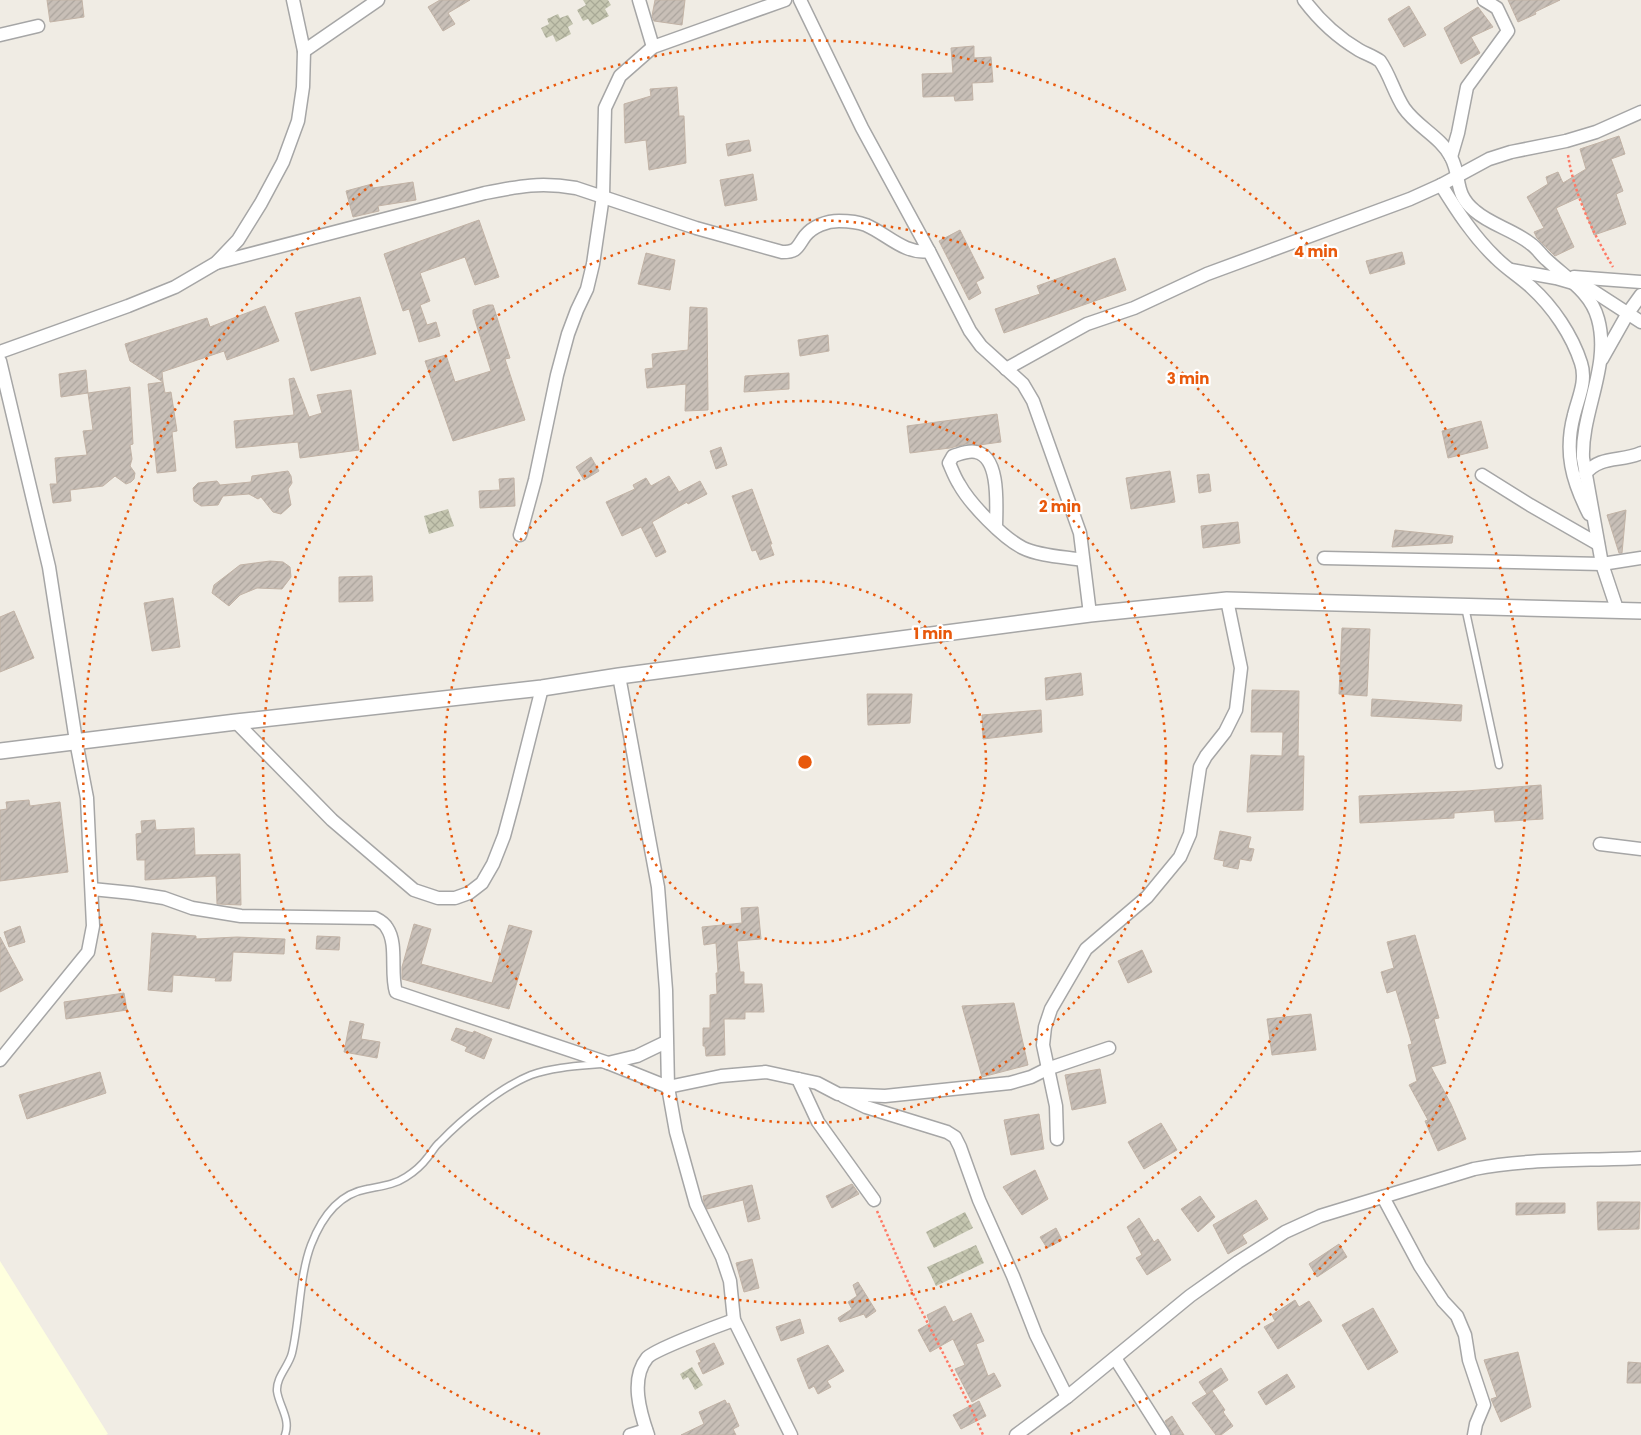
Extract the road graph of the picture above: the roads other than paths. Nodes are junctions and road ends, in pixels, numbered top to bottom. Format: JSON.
{"nodes":[{"id":1,"x":293,"y":0,"type":"edge"},
{"id":2,"x":378,"y":0,"type":"edge"},
{"id":3,"x":639,"y":0,"type":"edge"},
{"id":4,"x":785,"y":0,"type":"edge"},
{"id":5,"x":800,"y":0,"type":"edge"},
{"id":6,"x":1304,"y":0,"type":"edge"},
{"id":7,"x":1484,"y":0,"type":"edge"},
{"id":8,"x":38,"y":26,"type":"dead end"},
{"id":9,"x":0,"y":35,"type":"edge"},
{"id":10,"x":653,"y":47,"type":"junction"},
{"id":11,"x":304,"y":51,"type":"junction"},
{"id":12,"x":1641,"y":112,"type":"edge"},
{"id":13,"x":1451,"y":157,"type":"junction"},
{"id":14,"x":1458,"y":176,"type":"junction"},
{"id":15,"x":1441,"y":185,"type":"junction"},
{"id":16,"x":603,"y":196,"type":"junction"},
{"id":17,"x":929,"y":251,"type":"junction"},
{"id":18,"x":216,"y":263,"type":"junction"},
{"id":19,"x":1511,"y":270,"type":"junction"},
{"id":20,"x":1571,"y":279,"type":"junction"},
{"id":21,"x":1641,"y":282,"type":"edge"},
{"id":22,"x":1641,"y":295,"type":"edge"},
{"id":23,"x":1628,"y":313,"type":"junction"},
{"id":24,"x":1641,"y":322,"type":"edge"},
{"id":25,"x":0,"y":352,"type":"edge"},
{"id":26,"x":0,"y":361,"type":"edge"},
{"id":27,"x":1600,"y":362,"type":"junction"},
{"id":28,"x":1006,"y":369,"type":"junction"},
{"id":29,"x":1641,"y":454,"type":"edge"},
{"id":30,"x":1585,"y":474,"type":"junction"},
{"id":31,"x":1482,"y":475,"type":"dead end"},
{"id":32,"x":996,"y":528,"type":"junction"},
{"id":33,"x":1596,"y":530,"type":"junction"},
{"id":34,"x":520,"y":535,"type":"dead end"},
{"id":35,"x":1598,"y":544,"type":"junction"},
{"id":36,"x":1324,"y":558,"type":"dead end"},
{"id":37,"x":1641,"y":558,"type":"edge"},
{"id":38,"x":1084,"y":560,"type":"junction"},
{"id":39,"x":1602,"y":564,"type":"junction"},
{"id":40,"x":1227,"y":600,"type":"junction"},
{"id":41,"x":1464,"y":606,"type":"junction"},
{"id":42,"x":1618,"y":610,"type":"junction"},
{"id":43,"x":1641,"y":610,"type":"edge"},
{"id":44,"x":1090,"y":614,"type":"junction"},
{"id":45,"x":619,"y":676,"type":"junction"},
{"id":46,"x":542,"y":688,"type":"junction"},
{"id":47,"x":236,"y":722,"type":"junction"},
{"id":48,"x":76,"y":741,"type":"junction"},
{"id":49,"x":0,"y":751,"type":"edge"},
{"id":50,"x":1499,"y":765,"type":"dead end"},
{"id":51,"x":1600,"y":844,"type":"dead end"},
{"id":52,"x":1641,"y":849,"type":"edge"},
{"id":53,"x":92,"y":889,"type":"junction"},
{"id":54,"x":666,"y":1042,"type":"junction"},
{"id":55,"x":1109,"y":1048,"type":"dead end"},
{"id":56,"x":0,"y":1060,"type":"edge"},
{"id":57,"x":608,"y":1063,"type":"junction"},
{"id":58,"x":1047,"y":1069,"type":"junction"},
{"id":59,"x":798,"y":1078,"type":"junction"},
{"id":60,"x":668,"y":1087,"type":"junction"},
{"id":61,"x":838,"y":1094,"type":"junction"},
{"id":62,"x":1057,"y":1139,"type":"dead end"},
{"id":63,"x":1641,"y":1158,"type":"edge"},
{"id":64,"x":1383,"y":1197,"type":"junction"},
{"id":65,"x":874,"y":1200,"type":"road end"},
{"id":66,"x":734,"y":1320,"type":"junction"},
{"id":67,"x":1115,"y":1358,"type":"junction"},
{"id":68,"x":1067,"y":1396,"type":"junction"},
{"id":69,"x":647,"y":1432,"type":"edge"},
{"id":70,"x":284,"y":1435,"type":"edge"},
{"id":71,"x":630,"y":1435,"type":"edge"},
{"id":72,"x":790,"y":1435,"type":"edge"},
{"id":73,"x":1016,"y":1435,"type":"edge"},
{"id":74,"x":1164,"y":1435,"type":"edge"},
{"id":75,"x":1474,"y":1435,"type":"edge"}],
"edges":[{"from":1,"to":11,"type":"street"},
{"from":2,"to":11,"type":"street"},
{"from":3,"to":10,"type":"street"},
{"from":4,"to":10,"type":"street"},
{"from":5,"to":17,"type":"street"},
{"from":6,"to":13,"type":"street"},
{"from":7,"to":13,"type":"street"},
{"from":8,"to":9,"type":"street"},
{"from":10,"to":16,"type":"street"},
{"from":11,"to":18,"type":"street"},
{"from":12,"to":14,"type":"street"},
{"from":13,"to":14,"type":"street"},
{"from":14,"to":15,"type":"street"},
{"from":14,"to":20,"type":"street"},
{"from":15,"to":19,"type":"street"},
{"from":15,"to":28,"type":"street"},
{"from":16,"to":17,"type":"street"},
{"from":16,"to":18,"type":"street"},
{"from":16,"to":34,"type":"street"},
{"from":17,"to":28,"type":"street"},
{"from":18,"to":25,"type":"street"},
{"from":19,"to":20,"type":"street"},
{"from":19,"to":33,"type":"street"},
{"from":20,"to":21,"type":"street"},
{"from":20,"to":23,"type":"street"},
{"from":20,"to":27,"type":"street"},
{"from":22,"to":23,"type":"street"},
{"from":23,"to":24,"type":"street"},
{"from":23,"to":27,"type":"street"},
{"from":26,"to":48,"type":"street"},
{"from":27,"to":30,"type":"street"},
{"from":28,"to":38,"type":"street"},
{"from":29,"to":30,"type":"street"},
{"from":30,"to":33,"type":"street"},
{"from":31,"to":35,"type":"street"},
{"from":32,"to":32,"type":"street"},
{"from":32,"to":38,"type":"street"},
{"from":33,"to":35,"type":"street"},
{"from":35,"to":39,"type":"street"},
{"from":36,"to":39,"type":"street"},
{"from":37,"to":39,"type":"street"},
{"from":38,"to":44,"type":"street"},
{"from":39,"to":42,"type":"street"},
{"from":40,"to":41,"type":"street"},
{"from":40,"to":44,"type":"street"},
{"from":40,"to":58,"type":"street"},
{"from":41,"to":42,"type":"street"},
{"from":41,"to":50,"type":"lane"},
{"from":42,"to":43,"type":"street"},
{"from":44,"to":45,"type":"street"},
{"from":45,"to":46,"type":"street"},
{"from":45,"to":54,"type":"street"},
{"from":46,"to":47,"type":"street"},
{"from":46,"to":47,"type":"street"},
{"from":47,"to":48,"type":"street"},
{"from":48,"to":49,"type":"street"},
{"from":48,"to":53,"type":"street"},
{"from":51,"to":52,"type":"street"},
{"from":53,"to":56,"type":"street"},
{"from":53,"to":57,"type":"street"},
{"from":54,"to":57,"type":"street"},
{"from":54,"to":60,"type":"street"},
{"from":55,"to":58,"type":"street"},
{"from":57,"to":60,"type":"street"},
{"from":57,"to":70,"type":"lane"},
{"from":58,"to":61,"type":"street"},
{"from":58,"to":62,"type":"street"},
{"from":59,"to":60,"type":"street"},
{"from":59,"to":61,"type":"street"},
{"from":59,"to":65,"type":"street"},
{"from":60,"to":66,"type":"street"},
{"from":61,"to":68,"type":"street"},
{"from":63,"to":64,"type":"street"},
{"from":64,"to":67,"type":"street"},
{"from":64,"to":75,"type":"street"},
{"from":66,"to":69,"type":"street"},
{"from":66,"to":72,"type":"street"},
{"from":67,"to":68,"type":"street"},
{"from":67,"to":74,"type":"street"},
{"from":68,"to":73,"type":"street"},
{"from":69,"to":71,"type":"street"}]}
